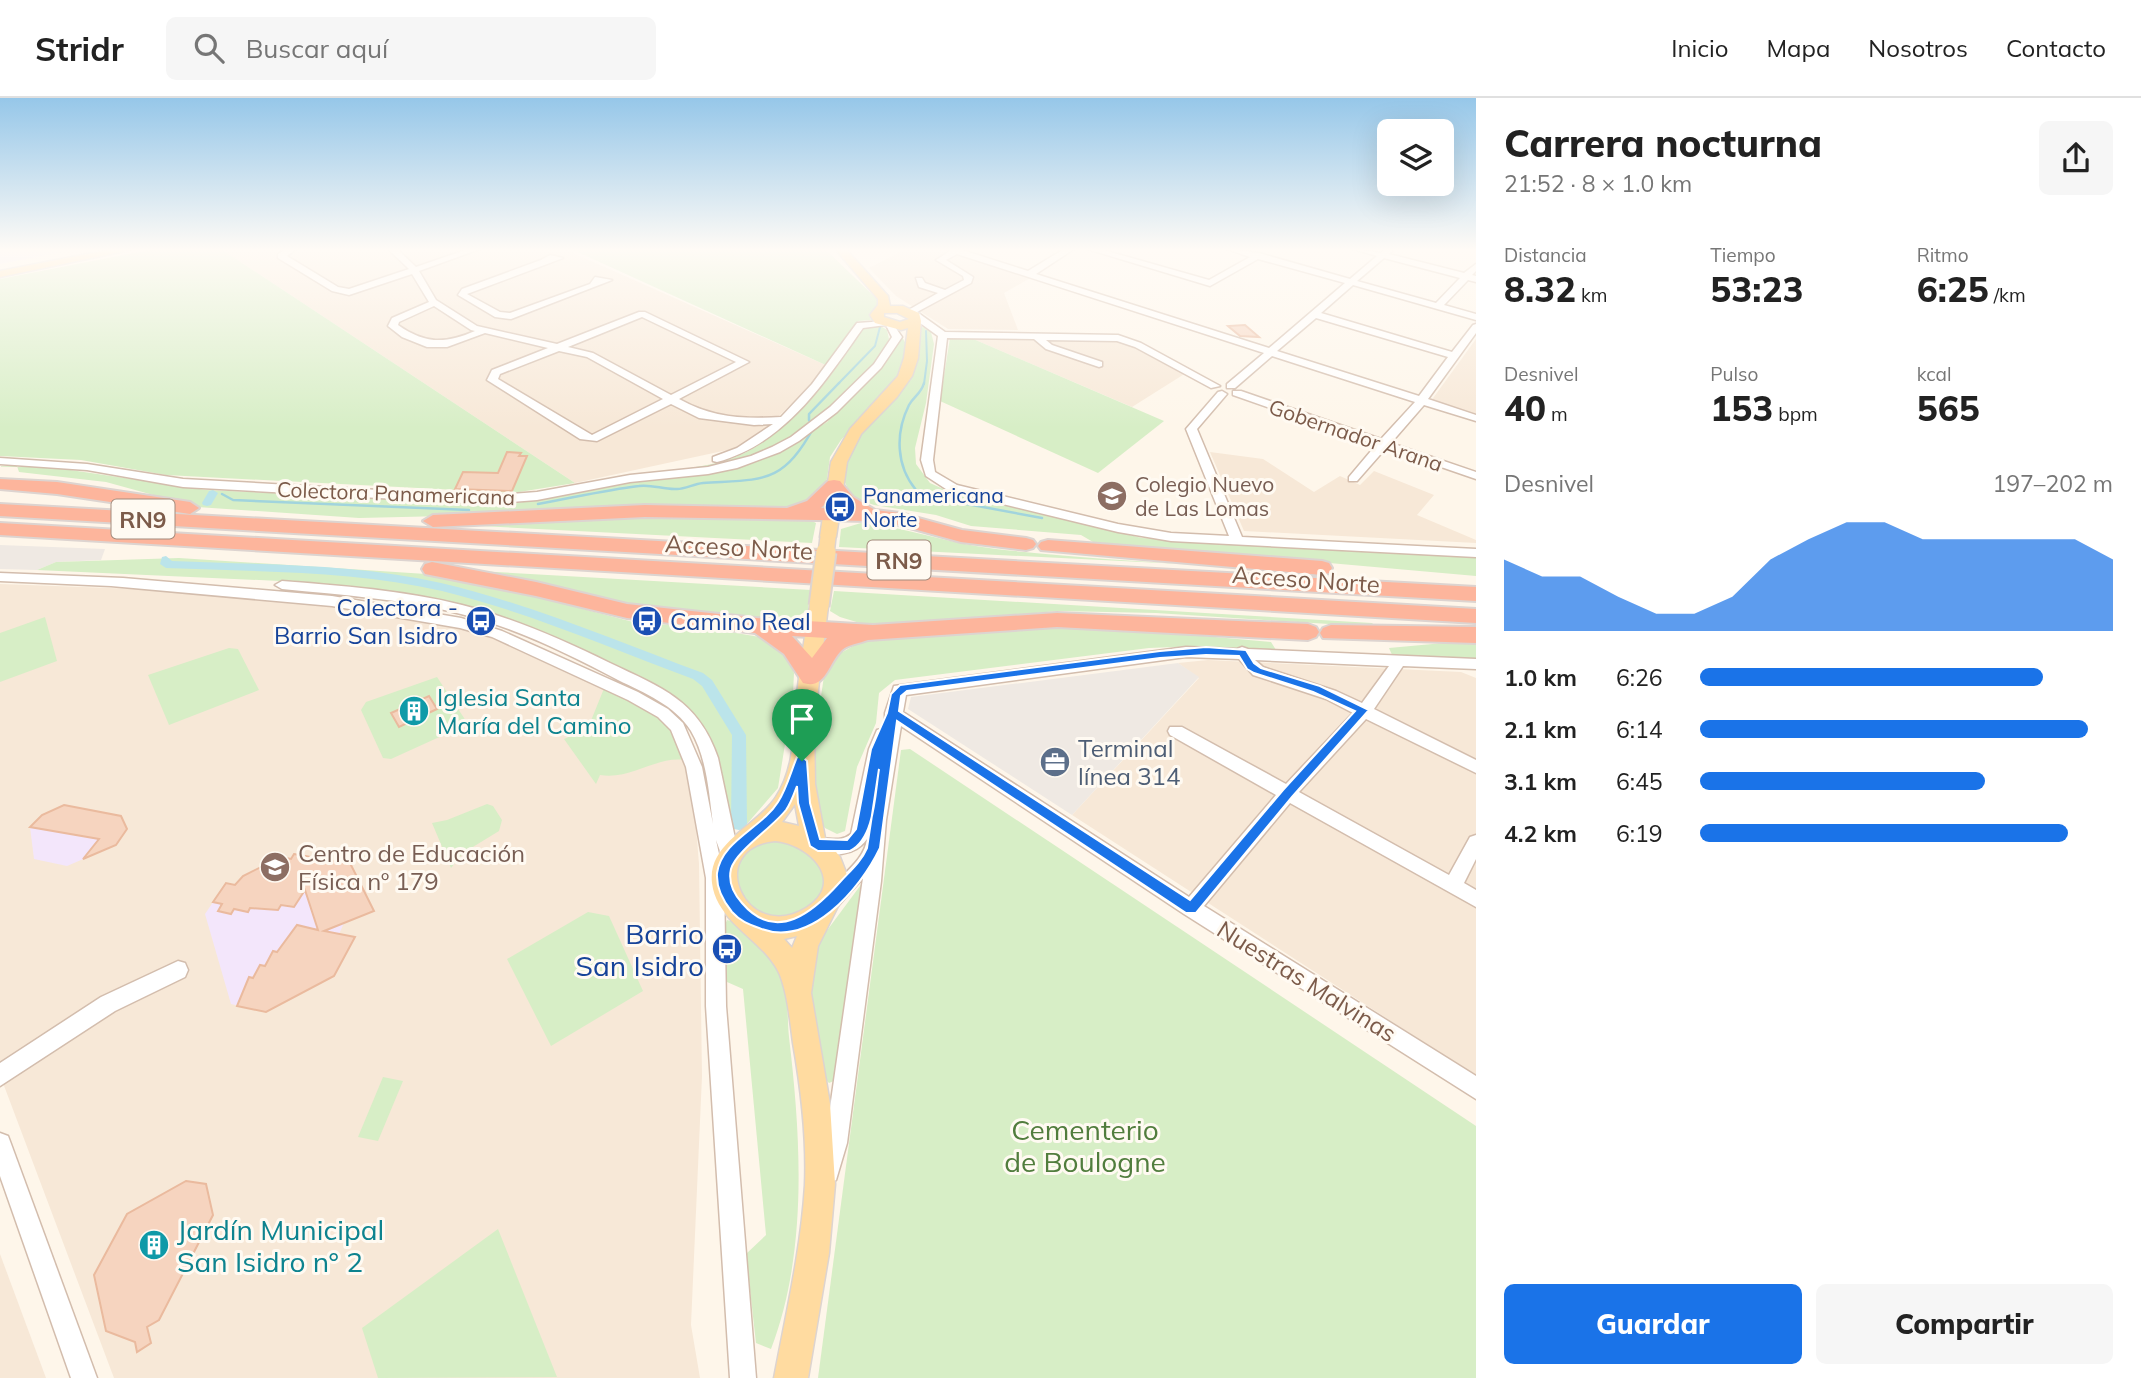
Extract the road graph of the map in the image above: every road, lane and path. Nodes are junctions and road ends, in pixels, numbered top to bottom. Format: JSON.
{"nodes":[{"id":1,"x":419,"y":309,"type":"edge"},
{"id":2,"x":442,"y":309,"type":"edge"},
{"id":3,"x":473,"y":309,"type":"edge"},
{"id":4,"x":486,"y":309,"type":"edge"},
{"id":5,"x":530,"y":309,"type":"edge"},
{"id":6,"x":885,"y":309,"type":"edge"},
{"id":7,"x":905,"y":309,"type":"edge"},
{"id":8,"x":920,"y":309,"type":"edge"},
{"id":9,"x":1134,"y":309,"type":"edge"},
{"id":10,"x":1319,"y":309,"type":"edge"},
{"id":11,"x":1447,"y":309,"type":"edge"},
{"id":12,"x":911,"y":314,"type":"junction"},
{"id":13,"x":1313,"y":314,"type":"junction"},
{"id":14,"x":453,"y":316,"type":"junction"},
{"id":15,"x":1476,"y":317,"type":"edge"},
{"id":16,"x":886,"y":321,"type":"junction"},
{"id":17,"x":1476,"y":327,"type":"edge"},
{"id":18,"x":483,"y":331,"type":"junction"},
{"id":19,"x":943,"y":335,"type":"junction"},
{"id":20,"x":1035,"y":335,"type":"junction"},
{"id":21,"x":912,"y":341,"type":"junction"},
{"id":22,"x":557,"y":346,"type":"junction"},
{"id":23,"x":1268,"y":353,"type":"junction"},
{"id":24,"x":1454,"y":356,"type":"junction"},
{"id":25,"x":1099,"y":363,"type":"dead end"},
{"id":26,"x":1226,"y":390,"type":"junction"},
{"id":27,"x":671,"y":400,"type":"junction"},
{"id":28,"x":1421,"y":401,"type":"junction"},
{"id":29,"x":1476,"y":418,"type":"edge"},
{"id":30,"x":786,"y":420,"type":"junction"},
{"id":31,"x":729,"y":421,"type":"junction"},
{"id":32,"x":1386,"y":444,"type":"junction"},
{"id":33,"x":753,"y":445,"type":"junction"},
{"id":34,"x":783,"y":448,"type":"junction"},
{"id":35,"x":0,"y":461,"type":"edge"},
{"id":36,"x":1476,"y":476,"type":"edge"},
{"id":37,"x":1353,"y":479,"type":"dead end"},
{"id":38,"x":0,"y":484,"type":"edge"},
{"id":39,"x":834,"y":485,"type":"junction"},
{"id":40,"x":533,"y":497,"type":"junction"},
{"id":41,"x":0,"y":510,"type":"edge"},
{"id":42,"x":786,"y":512,"type":"junction"},
{"id":43,"x":831,"y":514,"type":"junction"},
{"id":44,"x":870,"y":515,"type":"junction"},
{"id":45,"x":287,"y":528,"type":"junction"},
{"id":46,"x":0,"y":529,"type":"edge"},
{"id":47,"x":321,"y":530,"type":"junction"},
{"id":48,"x":1238,"y":542,"type":"junction"},
{"id":49,"x":1026,"y":544,"type":"dead end"},
{"id":50,"x":1048,"y":546,"type":"dead end"},
{"id":51,"x":360,"y":552,"type":"junction"},
{"id":52,"x":1476,"y":553,"type":"edge"},
{"id":53,"x":0,"y":577,"type":"edge"},
{"id":54,"x":1476,"y":582,"type":"edge"},
{"id":55,"x":1476,"y":594,"type":"edge"},
{"id":56,"x":1476,"y":616,"type":"edge"},
{"id":57,"x":756,"y":626,"type":"junction"},
{"id":58,"x":816,"y":629,"type":"junction"},
{"id":59,"x":1308,"y":632,"type":"dead end"},
{"id":60,"x":1331,"y":632,"type":"dead end"},
{"id":61,"x":873,"y":633,"type":"junction"},
{"id":62,"x":1476,"y":635,"type":"edge"},
{"id":63,"x":1242,"y":652,"type":"junction"},
{"id":64,"x":1398,"y":661,"type":"junction"},
{"id":65,"x":1475,"y":665,"type":"edge"},
{"id":66,"x":811,"y":677,"type":"junction"},
{"id":67,"x":1363,"y":710,"type":"junction"},
{"id":68,"x":893,"y":713,"type":"junction"},
{"id":69,"x":1177,"y":731,"type":"dead end"},
{"id":70,"x":802,"y":761,"type":"junction"},
{"id":71,"x":1476,"y":767,"type":"edge"},
{"id":72,"x":1287,"y":793,"type":"junction"},
{"id":73,"x":754,"y":836,"type":"junction"},
{"id":74,"x":1476,"y":842,"type":"edge"},
{"id":75,"x":816,"y":844,"type":"junction"},
{"id":76,"x":873,"y":848,"type":"junction"},
{"id":77,"x":721,"y":860,"type":"junction"},
{"id":78,"x":720,"y":886,"type":"junction"},
{"id":79,"x":1453,"y":886,"type":"junction"},
{"id":80,"x":1476,"y":900,"type":"edge"},
{"id":81,"x":826,"y":907,"type":"junction"},
{"id":82,"x":1191,"y":908,"type":"junction"},
{"id":83,"x":745,"y":916,"type":"junction"},
{"id":84,"x":178,"y":970,"type":"dead end"},
{"id":85,"x":799,"y":997,"type":"junction"},
{"id":86,"x":0,"y":1075,"type":"edge"},
{"id":87,"x":1476,"y":1088,"type":"edge"},
{"id":88,"x":2,"y":1158,"type":"edge"},
{"id":89,"x":818,"y":1209,"type":"junction"},
{"id":90,"x":84,"y":1378,"type":"edge"},
{"id":91,"x":743,"y":1378,"type":"edge"},
{"id":92,"x":791,"y":1378,"type":"edge"}],
"edges":[{"from":1,"to":18,"type":"street"},
{"from":2,"to":14,"type":"street"},
{"from":3,"to":14,"type":"street"},
{"from":4,"to":5,"type":"street"},
{"from":6,"to":16,"type":"main road"},
{"from":7,"to":12,"type":"main road"},
{"from":8,"to":12,"type":"street"},
{"from":9,"to":23,"type":"street"},
{"from":10,"to":13,"type":"street"},
{"from":11,"to":15,"type":"street"},
{"from":12,"to":16,"type":"main road"},
{"from":12,"to":19,"type":"street"},
{"from":12,"to":21,"type":"main road"},
{"from":13,"to":23,"type":"street"},
{"from":13,"to":24,"type":"street"},
{"from":14,"to":18,"type":"street"},
{"from":16,"to":21,"type":"main road"},
{"from":16,"to":30,"type":"street"},
{"from":16,"to":34,"type":"street","name":"Colectora Panamericana"},
{"from":17,"to":24,"type":"street"},
{"from":18,"to":22,"type":"street"},
{"from":19,"to":20,"type":"street","name":"Gobernador Arana"},
{"from":19,"to":48,"type":"street"},
{"from":20,"to":25,"type":"street"},
{"from":20,"to":26,"type":"street","name":"Gobernador Arana"},
{"from":21,"to":39,"type":"main road"},
{"from":22,"to":27,"type":"street"},
{"from":22,"to":27,"type":"street"},
{"from":22,"to":27,"type":"street"},
{"from":23,"to":26,"type":"street"},
{"from":23,"to":28,"type":"street"},
{"from":24,"to":28,"type":"street"},
{"from":26,"to":32,"type":"street","name":"Gobernador Arana"},
{"from":26,"to":48,"type":"street"},
{"from":27,"to":31,"type":"street"},
{"from":28,"to":29,"type":"street"},
{"from":28,"to":32,"type":"street"},
{"from":30,"to":31,"type":"street"},
{"from":30,"to":33,"type":"street"},
{"from":31,"to":33,"type":"street"},
{"from":32,"to":36,"type":"street","name":"Gobernador Arana"},
{"from":32,"to":37,"type":"street"},
{"from":33,"to":34,"type":"street"},
{"from":33,"to":40,"type":"street"},
{"from":34,"to":40,"type":"street","name":"Colectora Panamericana"},
{"from":35,"to":40,"type":"street","name":"Colectora Panamericana"},
{"from":38,"to":45,"type":"highway"},
{"from":39,"to":42,"type":"highway"},
{"from":39,"to":43,"type":"main road"},
{"from":39,"to":44,"type":"highway"},
{"from":41,"to":45,"type":"highway","name":"Acceso Norte","number":"RN9"},
{"from":42,"to":43,"type":"highway"},
{"from":42,"to":47,"type":"highway"},
{"from":43,"to":44,"type":"highway"},
{"from":43,"to":58,"type":"main road","bridge":true},
{"from":44,"to":49,"type":"highway"},
{"from":45,"to":47,"type":"highway","name":"Acceso Norte","number":"RN9"},
{"from":46,"to":51,"type":"highway","name":"Acceso Norte","number":"RN9"},
{"from":47,"to":55,"type":"highway","name":"Acceso Norte","number":"RN9"},
{"from":48,"to":52,"type":"street"},
{"from":50,"to":54,"type":"highway"},
{"from":51,"to":56,"type":"highway","name":"Acceso Norte","number":"RN9"},
{"from":51,"to":57,"type":"highway"},
{"from":53,"to":77,"type":"street"},
{"from":57,"to":58,"type":"highway"},
{"from":57,"to":66,"type":"highway"},
{"from":58,"to":61,"type":"highway"},
{"from":58,"to":66,"type":"main road"},
{"from":59,"to":61,"type":"highway"},
{"from":60,"to":62,"type":"highway"},
{"from":61,"to":66,"type":"highway"},
{"from":63,"to":64,"type":"street"},
{"from":63,"to":67,"type":"street"},
{"from":63,"to":68,"type":"street"},
{"from":64,"to":65,"type":"street"},
{"from":64,"to":67,"type":"street"},
{"from":66,"to":70,"type":"main road"},
{"from":67,"to":71,"type":"street"},
{"from":67,"to":72,"type":"street"},
{"from":68,"to":75,"type":"street"},
{"from":68,"to":76,"type":"street"},
{"from":68,"to":82,"type":"street","name":"Nuestras Malvinas"},
{"from":69,"to":72,"type":"street"},
{"from":70,"to":73,"type":"main road"},
{"from":70,"to":75,"type":"main road"},
{"from":72,"to":79,"type":"street"},
{"from":72,"to":82,"type":"street"},
{"from":73,"to":75,"type":"main road"},
{"from":73,"to":77,"type":"main road"},
{"from":74,"to":79,"type":"street"},
{"from":75,"to":81,"type":"main road"},
{"from":76,"to":81,"type":"street"},
{"from":76,"to":89,"type":"street"},
{"from":77,"to":78,"type":"main road"},
{"from":78,"to":83,"type":"main road"},
{"from":78,"to":91,"type":"street"},
{"from":79,"to":80,"type":"street"},
{"from":81,"to":83,"type":"main road"},
{"from":81,"to":85,"type":"main road"},
{"from":82,"to":87,"type":"street","name":"Nuestras Malvinas"},
{"from":83,"to":85,"type":"main road"},
{"from":84,"to":86,"type":"street"},
{"from":85,"to":89,"type":"main road"},
{"from":88,"to":90,"type":"street"},
{"from":89,"to":92,"type":"main road"}]}
